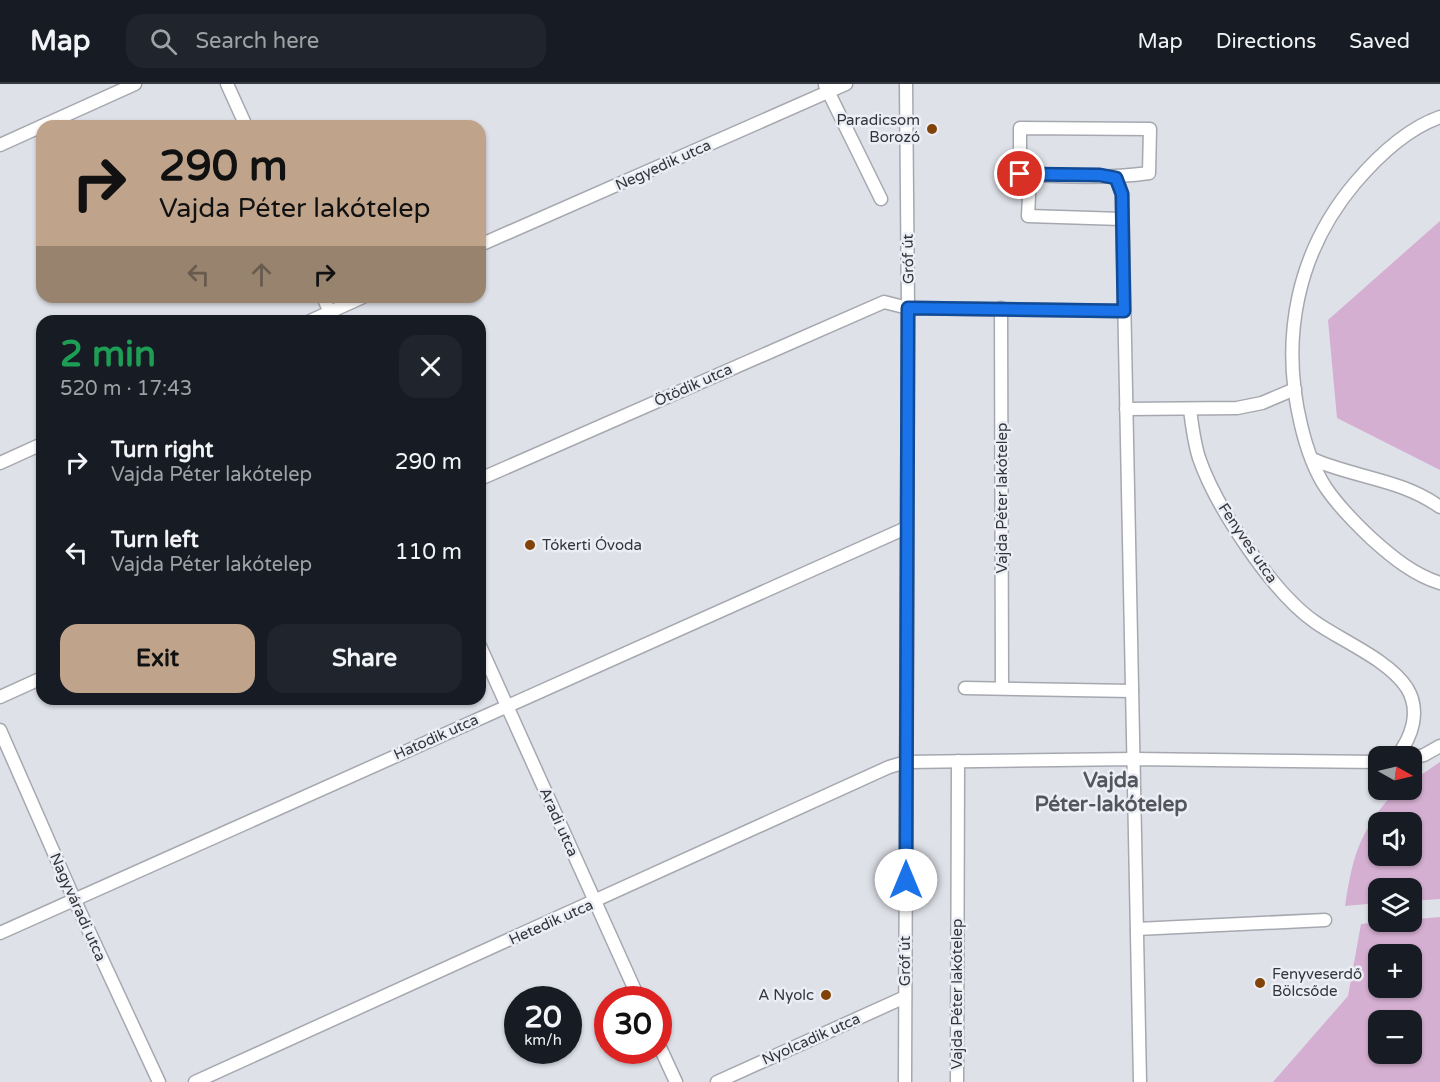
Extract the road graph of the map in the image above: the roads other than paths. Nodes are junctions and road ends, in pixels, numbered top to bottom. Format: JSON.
{"nodes":[{"id":1,"x":135,"y":84,"type":"edge"},
{"id":2,"x":227,"y":84,"type":"edge"},
{"id":3,"x":846,"y":84,"type":"edge"},
{"id":4,"x":906,"y":84,"type":"edge"},
{"id":5,"x":826,"y":88,"type":"edge"},
{"id":6,"x":1440,"y":117,"type":"edge"},
{"id":7,"x":55,"y":120,"type":"edge"},
{"id":8,"x":243,"y":120,"type":"edge"},
{"id":9,"x":36,"y":129,"type":"edge"},
{"id":10,"x":0,"y":145,"type":"edge"},
{"id":11,"x":1029,"y":175,"type":"junction"},
{"id":12,"x":1116,"y":178,"type":"junction"},
{"id":13,"x":881,"y":199,"type":"dead end"},
{"id":14,"x":1122,"y":219,"type":"junction"},
{"id":15,"x":486,"y":242,"type":"edge"},
{"id":16,"x":353,"y":303,"type":"edge"},
{"id":17,"x":908,"y":308,"type":"junction"},
{"id":18,"x":1001,"y":308,"type":"junction"},
{"id":19,"x":1124,"y":311,"type":"junction"},
{"id":20,"x":334,"y":315,"type":"edge"},
{"id":21,"x":1295,"y":389,"type":"junction"},
{"id":22,"x":1126,"y":409,"type":"junction"},
{"id":23,"x":1190,"y":409,"type":"junction"},
{"id":24,"x":36,"y":447,"type":"edge"},
{"id":25,"x":1312,"y":459,"type":"junction"},
{"id":26,"x":0,"y":463,"type":"edge"},
{"id":27,"x":486,"y":476,"type":"edge"},
{"id":28,"x":1440,"y":507,"type":"edge"},
{"id":29,"x":906,"y":528,"type":"junction"},
{"id":30,"x":1440,"y":583,"type":"edge"},
{"id":31,"x":486,"y":659,"type":"edge"},
{"id":32,"x":36,"y":681,"type":"edge"},
{"id":33,"x":965,"y":688,"type":"dead end"},
{"id":34,"x":1002,"y":688,"type":"junction"},
{"id":35,"x":1132,"y":691,"type":"junction"},
{"id":36,"x":0,"y":697,"type":"edge"},
{"id":37,"x":507,"y":705,"type":"junction"},
{"id":38,"x":0,"y":730,"type":"edge"},
{"id":39,"x":1405,"y":746,"type":"edge"},
{"id":40,"x":1440,"y":746,"type":"edge"},
{"id":41,"x":1422,"y":756,"type":"edge"},
{"id":42,"x":1134,"y":759,"type":"junction"},
{"id":43,"x":906,"y":762,"type":"junction"},
{"id":44,"x":958,"y":762,"type":"junction"},
{"id":45,"x":1368,"y":762,"type":"edge"},
{"id":46,"x":75,"y":901,"type":"junction"},
{"id":47,"x":595,"y":902,"type":"junction"},
{"id":48,"x":1325,"y":920,"type":"dead end"},
{"id":49,"x":1137,"y":929,"type":"junction"},
{"id":50,"x":0,"y":933,"type":"edge"},
{"id":51,"x":633,"y":986,"type":"edge"},
{"id":52,"x":905,"y":997,"type":"junction"},
{"id":53,"x":668,"y":1064,"type":"edge"},
{"id":54,"x":159,"y":1082,"type":"edge"},
{"id":55,"x":195,"y":1082,"type":"edge"},
{"id":56,"x":676,"y":1082,"type":"edge"},
{"id":57,"x":717,"y":1082,"type":"edge"},
{"id":58,"x":905,"y":1082,"type":"edge"},
{"id":59,"x":957,"y":1082,"type":"edge"},
{"id":60,"x":1140,"y":1082,"type":"edge"}],
"edges":[{"from":1,"to":7,"type":"street"},
{"from":2,"to":8,"type":"street"},
{"from":3,"to":5,"type":"street","name":"Negyedik utca"},
{"from":4,"to":17,"type":"street","name":"Gróf út"},
{"from":5,"to":13,"type":"street"},
{"from":5,"to":15,"type":"street","name":"Negyedik utca"},
{"from":6,"to":21,"type":"street"},
{"from":9,"to":10,"type":"street"},
{"from":11,"to":12,"type":"street"},
{"from":11,"to":12,"type":"street"},
{"from":11,"to":14,"type":"street"},
{"from":12,"to":14,"type":"street"},
{"from":14,"to":19,"type":"street"},
{"from":16,"to":20,"type":"street"},
{"from":17,"to":18,"type":"street"},
{"from":17,"to":27,"type":"street","name":"Ötödik utca"},
{"from":17,"to":29,"type":"street","name":"Gróf út"},
{"from":18,"to":19,"type":"street"},
{"from":18,"to":34,"type":"street","name":"Vajda Péter lakótelep"},
{"from":19,"to":22,"type":"street"},
{"from":21,"to":23,"type":"street"},
{"from":21,"to":25,"type":"street"},
{"from":22,"to":23,"type":"street"},
{"from":22,"to":35,"type":"street"},
{"from":23,"to":39,"type":"street","name":"Fenyves utca"},
{"from":24,"to":26,"type":"street"},
{"from":25,"to":28,"type":"street"},
{"from":25,"to":30,"type":"street"},
{"from":29,"to":37,"type":"street","name":"Hatodik utca"},
{"from":29,"to":43,"type":"street","name":"Gróf út"},
{"from":31,"to":37,"type":"street","name":"Aradi utca"},
{"from":32,"to":36,"type":"street"},
{"from":33,"to":34,"type":"street"},
{"from":34,"to":35,"type":"street"},
{"from":35,"to":42,"type":"street"},
{"from":37,"to":46,"type":"street","name":"Hatodik utca"},
{"from":37,"to":47,"type":"street","name":"Aradi utca"},
{"from":38,"to":46,"type":"street","name":"Nagyváradi utca"},
{"from":40,"to":41,"type":"street"},
{"from":42,"to":44,"type":"street"},
{"from":42,"to":45,"type":"street"},
{"from":42,"to":49,"type":"street"},
{"from":43,"to":44,"type":"street"},
{"from":43,"to":47,"type":"street","name":"Hetedik utca"},
{"from":43,"to":52,"type":"street","name":"Gróf út"},
{"from":44,"to":59,"type":"street","name":"Vajda Péter lakótelep"},
{"from":46,"to":50,"type":"street","name":"Hatodik utca"},
{"from":46,"to":54,"type":"street","name":"Nagyváradi utca"},
{"from":47,"to":51,"type":"street","name":"Aradi utca"},
{"from":47,"to":55,"type":"street","name":"Hetedik utca"},
{"from":48,"to":49,"type":"street"},
{"from":49,"to":60,"type":"street"},
{"from":52,"to":57,"type":"street","name":"Nyolcadik utca"},
{"from":52,"to":58,"type":"street","name":"Gróf út"},
{"from":53,"to":56,"type":"street"}]}
